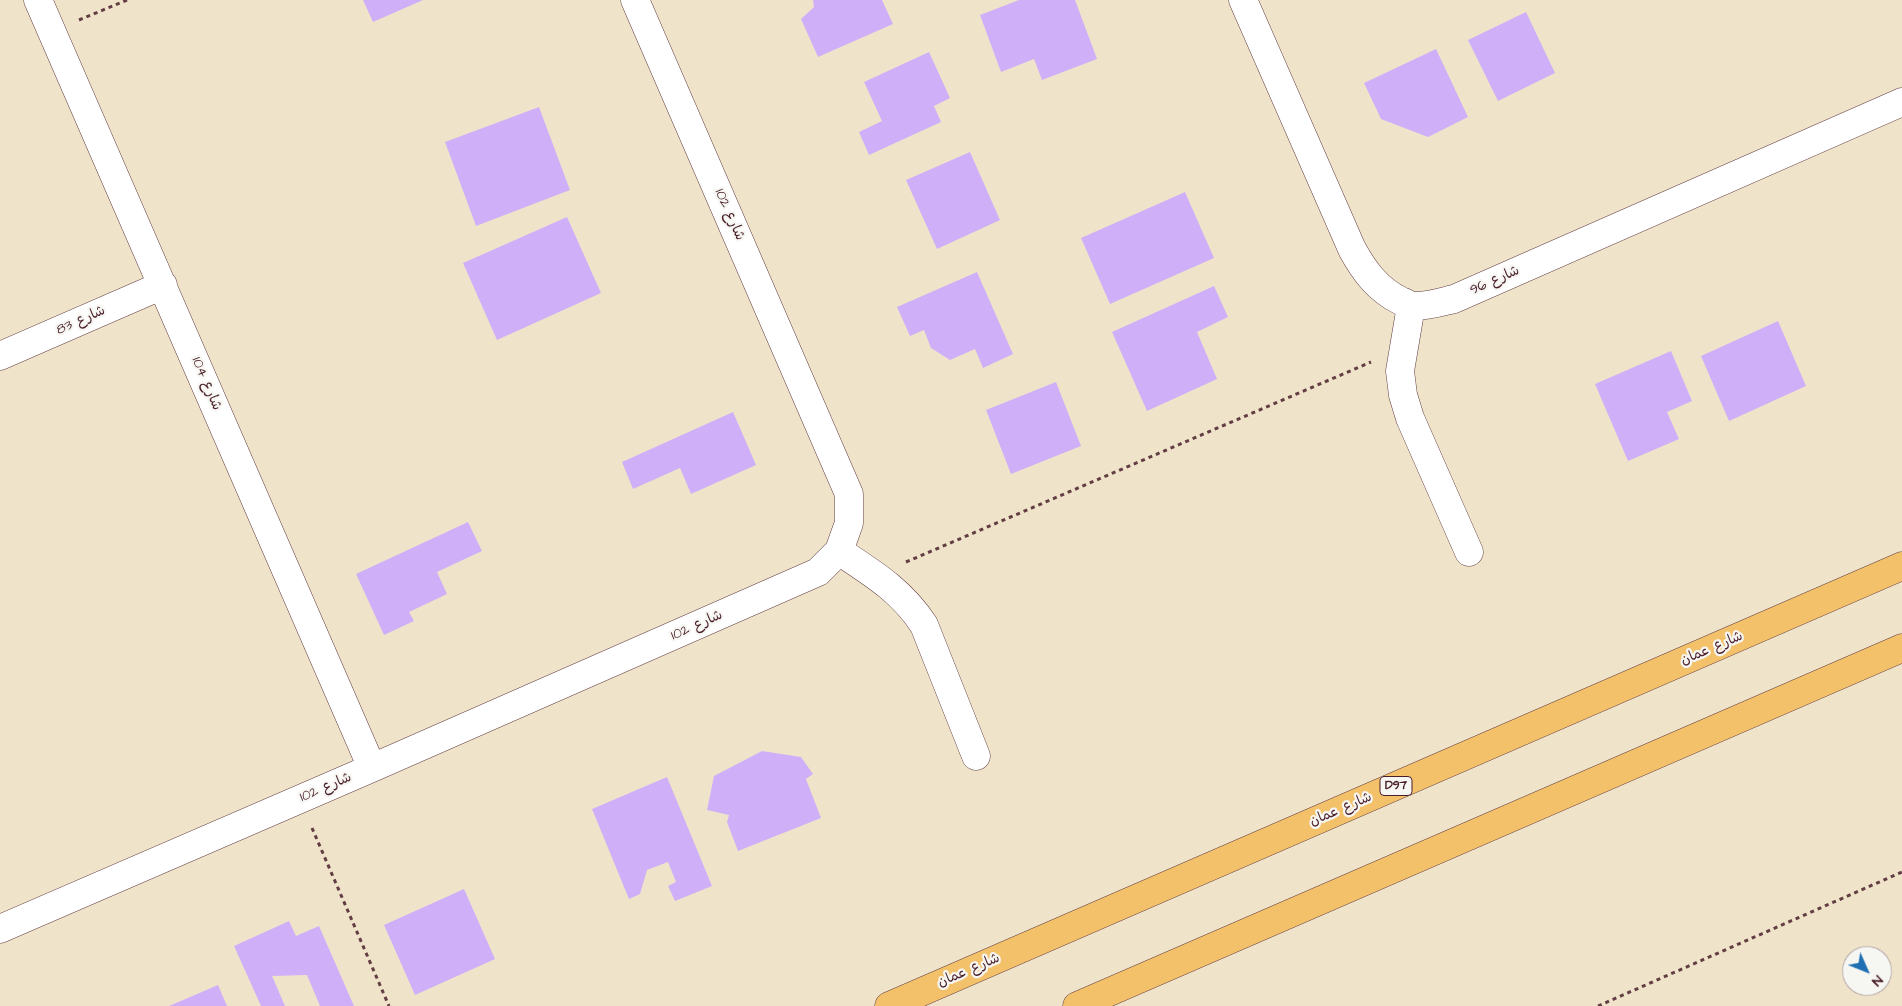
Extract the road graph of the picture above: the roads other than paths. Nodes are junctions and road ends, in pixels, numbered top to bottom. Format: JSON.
{"nodes":[{"id":1,"x":38,"y":0,"type":"edge"},
{"id":2,"x":635,"y":0,"type":"edge"},
{"id":3,"x":1243,"y":0,"type":"edge"},
{"id":4,"x":1902,"y":102,"type":"edge"},
{"id":5,"x":163,"y":285,"type":"junction"},
{"id":6,"x":1411,"y":306,"type":"junction"},
{"id":7,"x":0,"y":356,"type":"edge"},
{"id":8,"x":839,"y":551,"type":"junction"},
{"id":9,"x":1469,"y":552,"type":"dead end"},
{"id":10,"x":1902,"y":566,"type":"edge"},
{"id":11,"x":1902,"y":648,"type":"edge"},
{"id":12,"x":976,"y":756,"type":"dead end"},
{"id":13,"x":372,"y":768,"type":"junction"},
{"id":14,"x":0,"y":929,"type":"edge"},
{"id":15,"x":889,"y":1006,"type":"edge"},
{"id":16,"x":1077,"y":1006,"type":"edge"}],
"edges":[{"from":1,"to":5,"type":"street","name":"شارع 104"},
{"from":2,"to":8,"type":"street","name":"شارع 102"},
{"from":3,"to":6,"type":"street"},
{"from":4,"to":6,"type":"street","name":"شارع 96"},
{"from":5,"to":7,"type":"street","name":"شارع 83"},
{"from":5,"to":13,"type":"street","name":"شارع 104"},
{"from":6,"to":9,"type":"street"},
{"from":8,"to":12,"type":"street"},
{"from":8,"to":13,"type":"street","name":"شارع 102"},
{"from":10,"to":15,"type":"main road","name":"شارع عمان","number":"D97"},
{"from":11,"to":16,"type":"main road"},
{"from":13,"to":14,"type":"street","name":"شارع 102"}]}
